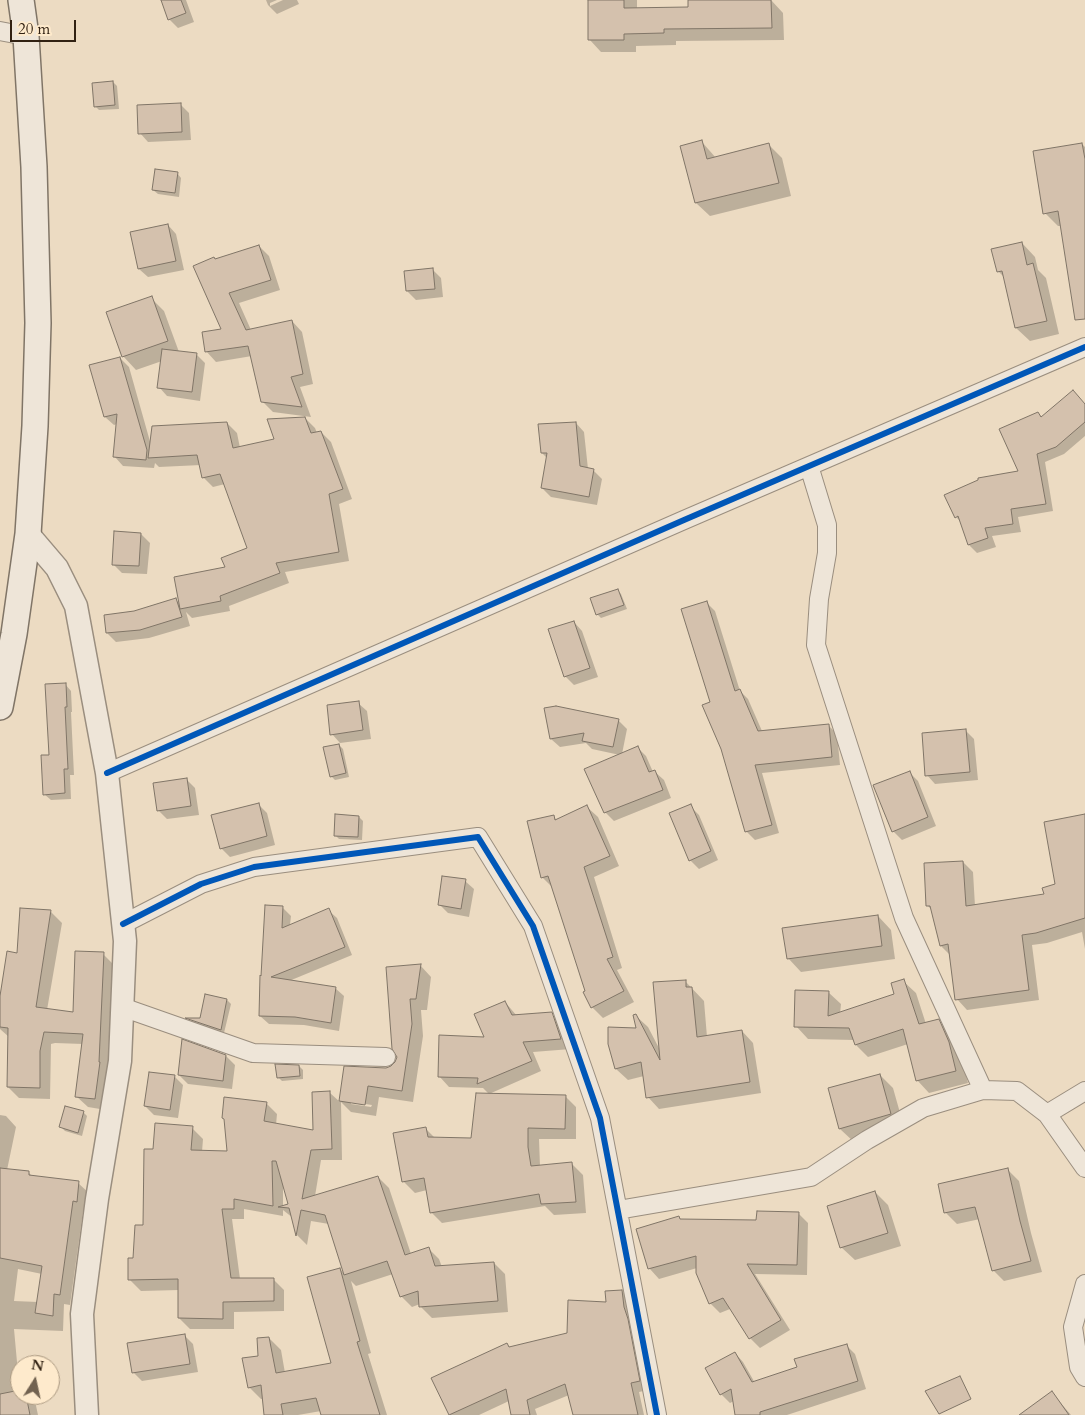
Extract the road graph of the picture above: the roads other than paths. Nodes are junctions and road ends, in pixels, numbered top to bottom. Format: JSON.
{"nodes":[{"id":1,"x":21,"y":0,"type":"edge"},
{"id":2,"x":0,"y":31,"type":"edge"},
{"id":3,"x":26,"y":36,"type":"junction"},
{"id":4,"x":1085,"y":347,"type":"edge"},
{"id":5,"x":809,"y":466,"type":"junction"},
{"id":6,"x":28,"y":534,"type":"junction"},
{"id":7,"x":0,"y":707,"type":"edge"},
{"id":8,"x":107,"y":773,"type":"junction"},
{"id":9,"x":122,"y":924,"type":"junction"},
{"id":10,"x":122,"y":1007,"type":"junction"},
{"id":11,"x":386,"y":1057,"type":"dead end"},
{"id":12,"x":984,"y":1090,"type":"junction"},
{"id":13,"x":1085,"y":1090,"type":"edge"},
{"id":14,"x":1047,"y":1114,"type":"junction"},
{"id":15,"x":1085,"y":1168,"type":"edge"},
{"id":16,"x":618,"y":1210,"type":"junction"},
{"id":17,"x":1085,"y":1284,"type":"edge"},
{"id":18,"x":1085,"y":1377,"type":"edge"},
{"id":19,"x":87,"y":1415,"type":"edge"},
{"id":20,"x":657,"y":1415,"type":"edge"}],
"edges":[{"from":1,"to":3,"type":"main road"},
{"from":2,"to":3,"type":"street"},
{"from":3,"to":6,"type":"main road"},
{"from":4,"to":5,"type":"street"},
{"from":5,"to":8,"type":"street"},
{"from":5,"to":12,"type":"street"},
{"from":6,"to":7,"type":"main road"},
{"from":6,"to":8,"type":"street"},
{"from":8,"to":9,"type":"street"},
{"from":9,"to":10,"type":"street"},
{"from":9,"to":16,"type":"street"},
{"from":10,"to":11,"type":"street"},
{"from":10,"to":19,"type":"street"},
{"from":12,"to":14,"type":"street"},
{"from":12,"to":16,"type":"street"},
{"from":13,"to":14,"type":"street"},
{"from":14,"to":15,"type":"street"},
{"from":16,"to":20,"type":"street"},
{"from":17,"to":18,"type":"street"}]}
